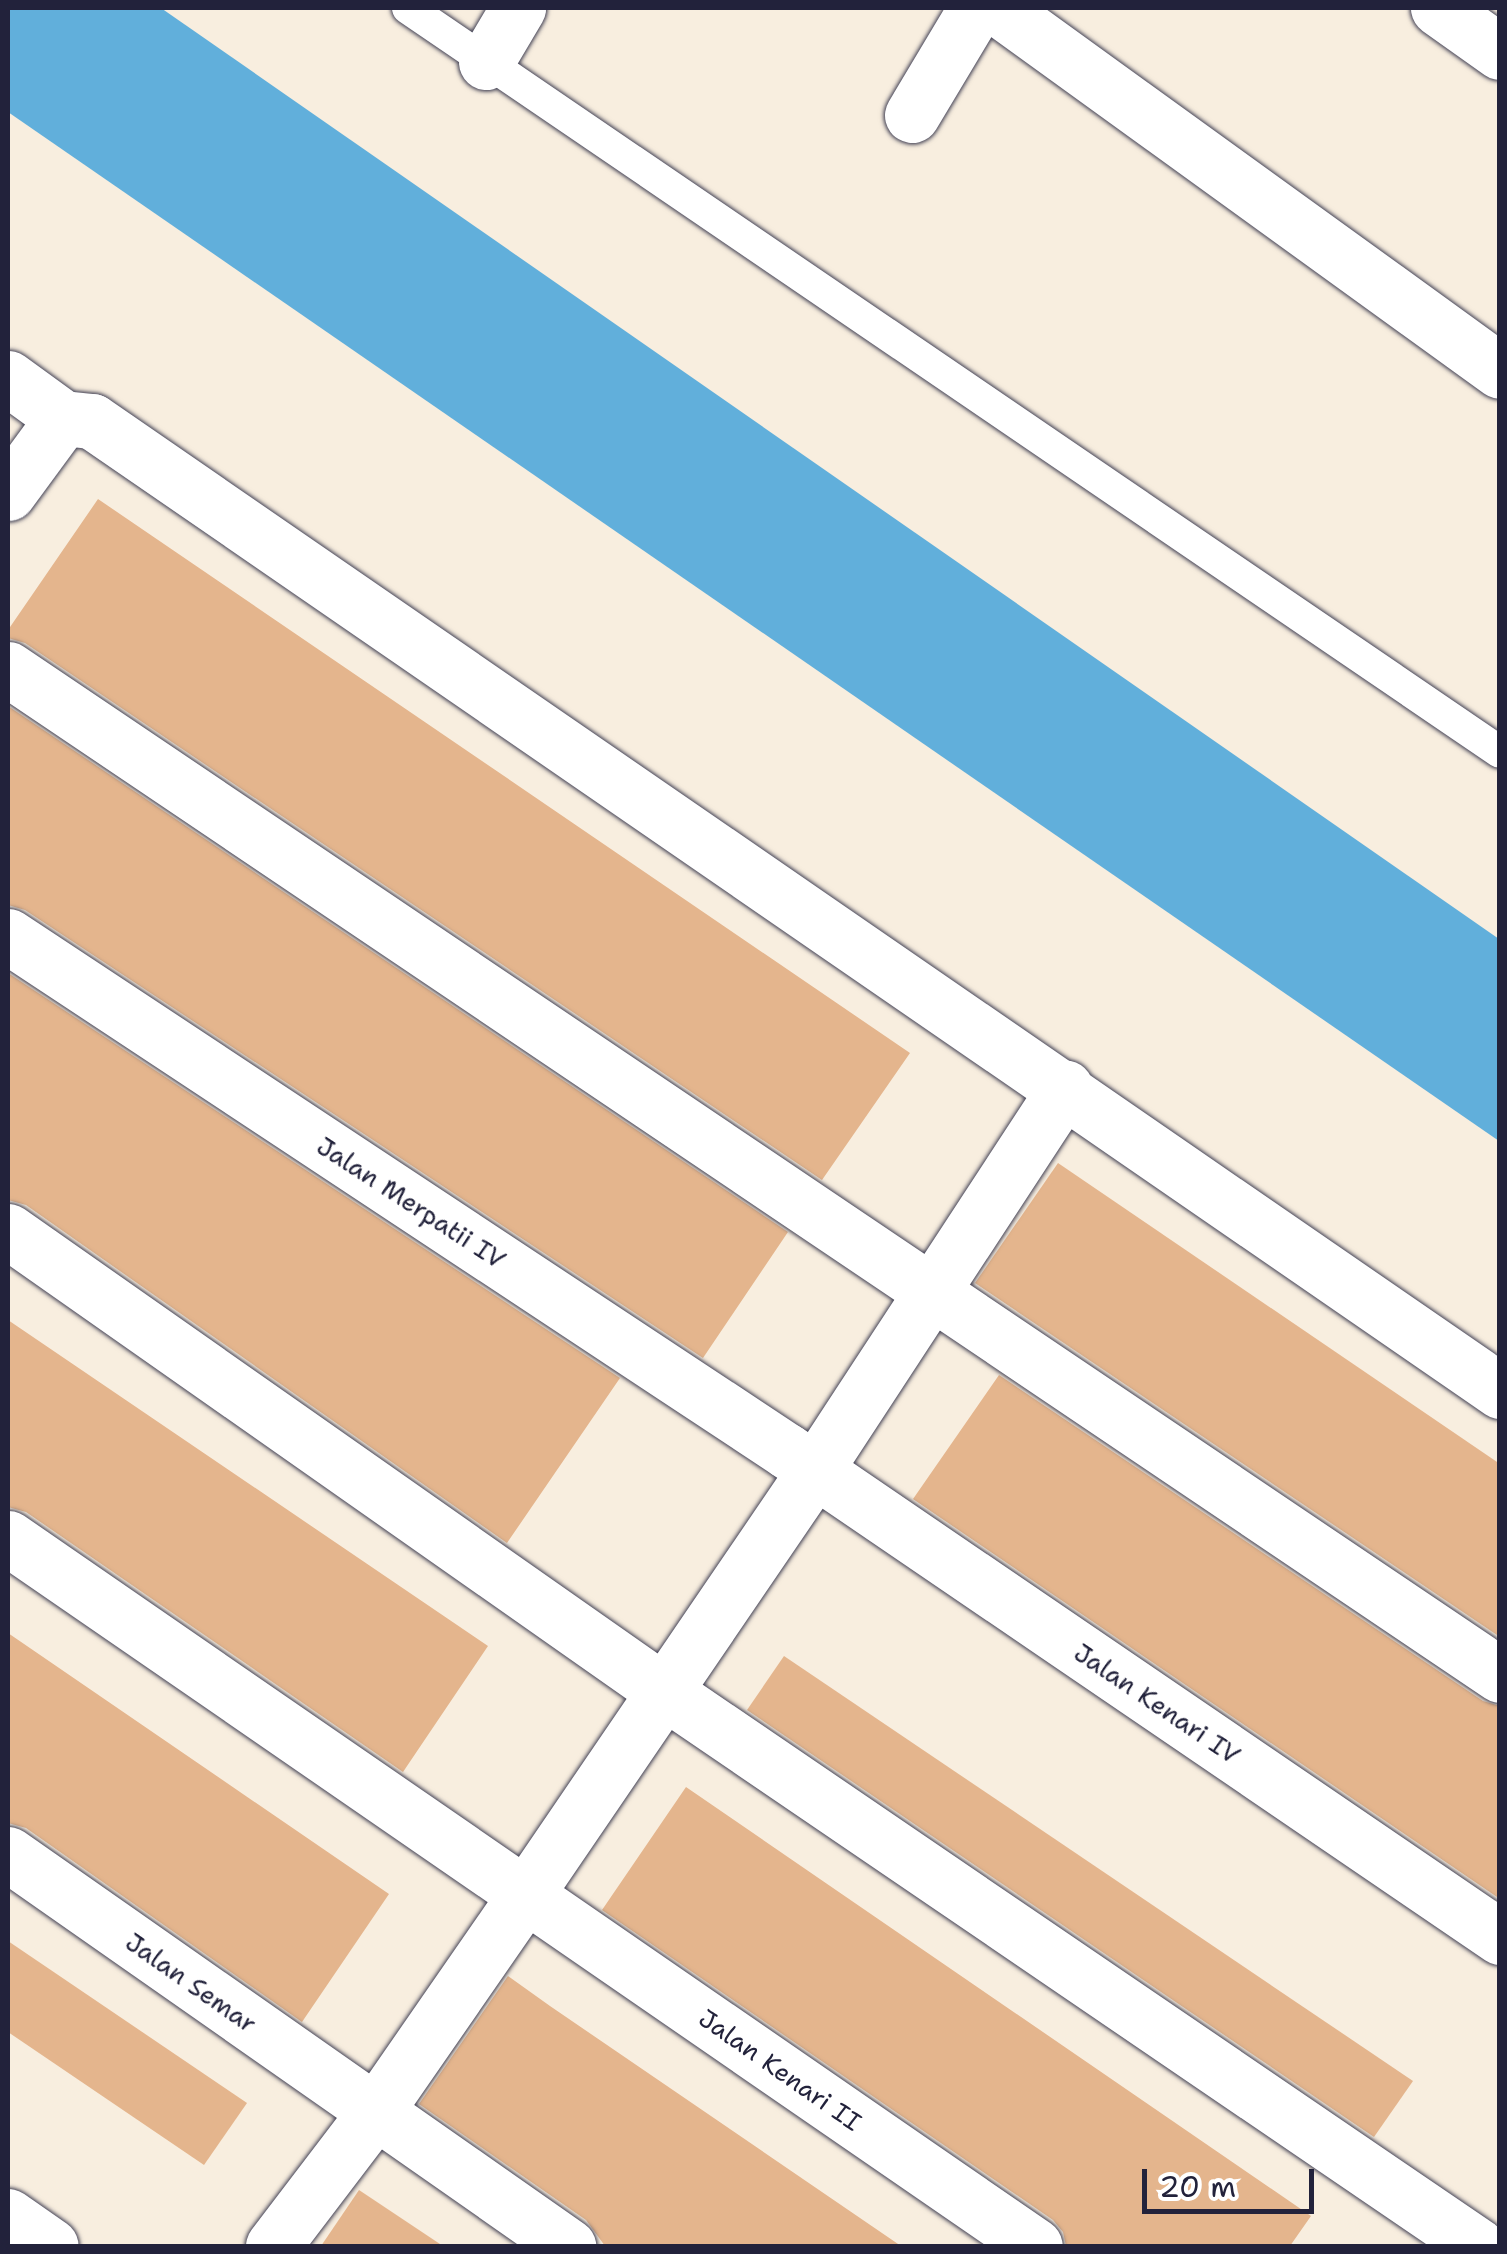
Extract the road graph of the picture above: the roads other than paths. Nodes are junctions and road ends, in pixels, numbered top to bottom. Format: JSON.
{"nodes":[{"id":1,"x":408,"y":8,"type":"edge"},
{"id":2,"x":518,"y":8,"type":"edge"},
{"id":3,"x":976,"y":8,"type":"edge"},
{"id":4,"x":998,"y":8,"type":"edge"},
{"id":5,"x":1438,"y":8,"type":"edge"},
{"id":6,"x":1500,"y":52,"type":"edge"},
{"id":7,"x":486,"y":62,"type":"junction"},
{"id":8,"x":912,"y":114,"type":"dead end"},
{"id":9,"x":1500,"y":371,"type":"edge"},
{"id":10,"x":8,"y":378,"type":"edge"},
{"id":11,"x":63,"y":418,"type":"junction"},
{"id":12,"x":8,"y":492,"type":"edge"},
{"id":13,"x":8,"y":669,"type":"edge"},
{"id":14,"x":1500,"y":752,"type":"edge"},
{"id":15,"x":8,"y":936,"type":"edge"},
{"id":16,"x":1065,"y":1088,"type":"junction"},
{"id":17,"x":8,"y":1231,"type":"edge"},
{"id":18,"x":932,"y":1291,"type":"junction"},
{"id":19,"x":1500,"y":1391,"type":"edge"},
{"id":20,"x":815,"y":1470,"type":"junction"},
{"id":21,"x":8,"y":1538,"type":"edge"},
{"id":22,"x":1500,"y":1676,"type":"edge"},
{"id":23,"x":662,"y":1690,"type":"junction"},
{"id":24,"x":8,"y":1854,"type":"edge"},
{"id":25,"x":526,"y":1894,"type":"junction"},
{"id":26,"x":1500,"y":1938,"type":"edge"},
{"id":27,"x":375,"y":2112,"type":"junction"},
{"id":28,"x":8,"y":2216,"type":"edge"},
{"id":29,"x":1479,"y":2235,"type":"edge"},
{"id":30,"x":51,"y":2246,"type":"edge"},
{"id":31,"x":273,"y":2246,"type":"edge"},
{"id":32,"x":568,"y":2246,"type":"edge"},
{"id":33,"x":1035,"y":2246,"type":"edge"}],
"edges":[{"from":1,"to":7,"type":"lane"},
{"from":2,"to":7,"type":"street"},
{"from":3,"to":8,"type":"street"},
{"from":4,"to":9,"type":"street"},
{"from":5,"to":6,"type":"street"},
{"from":7,"to":14,"type":"lane"},
{"from":10,"to":11,"type":"street"},
{"from":11,"to":12,"type":"street"},
{"from":11,"to":16,"type":"street"},
{"from":13,"to":18,"type":"street"},
{"from":15,"to":20,"type":"street","name":"Jalan Merpatii IV"},
{"from":16,"to":18,"type":"street"},
{"from":16,"to":19,"type":"street"},
{"from":17,"to":23,"type":"street"},
{"from":18,"to":20,"type":"street"},
{"from":18,"to":22,"type":"street"},
{"from":20,"to":23,"type":"street"},
{"from":20,"to":26,"type":"street","name":"Jalan Kenari IV"},
{"from":21,"to":25,"type":"street","name":"Jalan Kenari II"},
{"from":23,"to":25,"type":"street"},
{"from":23,"to":29,"type":"street"},
{"from":24,"to":27,"type":"street","name":"Jalan Semar"},
{"from":25,"to":27,"type":"street"},
{"from":25,"to":33,"type":"street","name":"Jalan Kenari II"},
{"from":27,"to":31,"type":"street"},
{"from":27,"to":32,"type":"street","name":"Jalan Semar"},
{"from":28,"to":30,"type":"street"}]}
